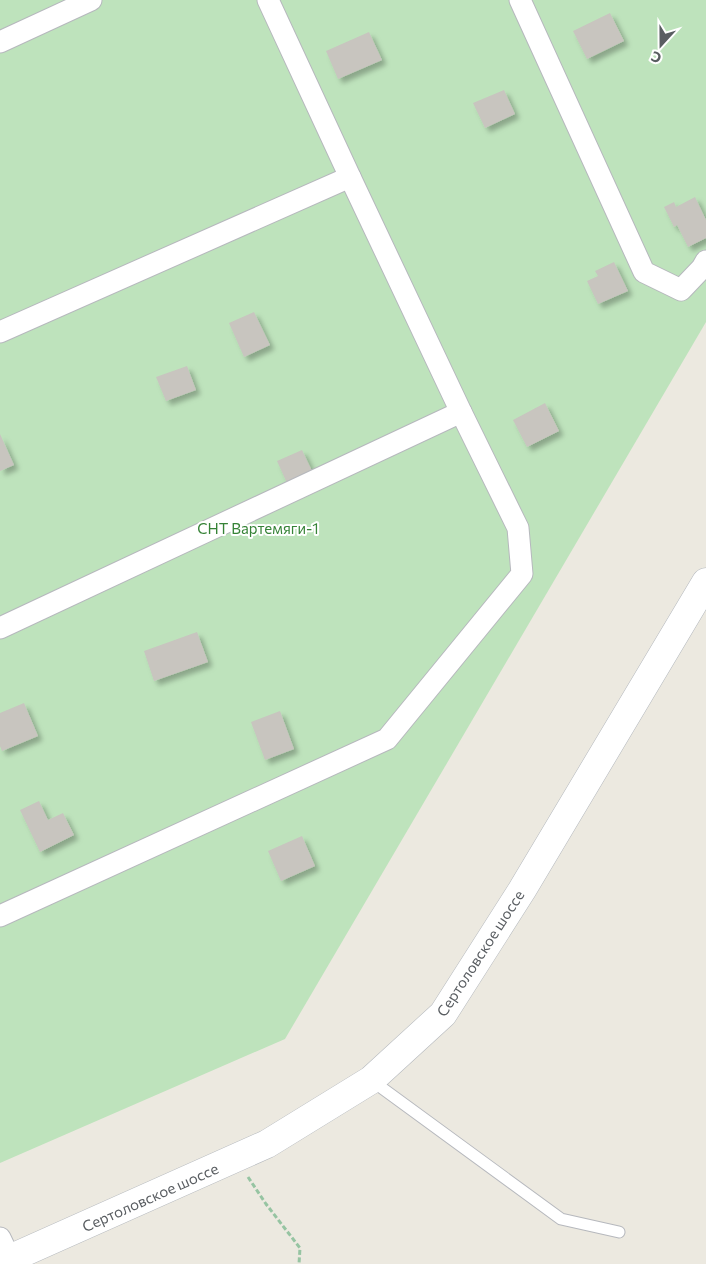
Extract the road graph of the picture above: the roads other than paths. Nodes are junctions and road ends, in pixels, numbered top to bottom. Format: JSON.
{"nodes":[{"id":1,"x":91,"y":0,"type":"edge"},
{"id":2,"x":268,"y":0,"type":"edge"},
{"id":3,"x":520,"y":0,"type":"edge"},
{"id":4,"x":0,"y":42,"type":"edge"},
{"id":5,"x":350,"y":177,"type":"junction"},
{"id":6,"x":706,"y":261,"type":"edge"},
{"id":7,"x":0,"y":332,"type":"edge"},
{"id":8,"x":461,"y":412,"type":"junction"},
{"id":9,"x":706,"y":582,"type":"edge"},
{"id":10,"x":0,"y":628,"type":"edge"},
{"id":11,"x":0,"y":916,"type":"edge"},
{"id":12,"x":371,"y":1080,"type":"junction"},
{"id":13,"x":619,"y":1232,"type":"dead end"},
{"id":14,"x":3,"y":1253,"type":"edge"}],
"edges":[{"from":1,"to":4,"type":"street"},
{"from":2,"to":5,"type":"street"},
{"from":3,"to":6,"type":"street"},
{"from":5,"to":7,"type":"street"},
{"from":5,"to":8,"type":"street"},
{"from":8,"to":10,"type":"street"},
{"from":8,"to":11,"type":"street"},
{"from":9,"to":12,"type":"main road","name":"Сертоловское шоссе"},
{"from":12,"to":13,"type":"lane"},
{"from":12,"to":14,"type":"main road","name":"Сертоловское шоссе"}]}
